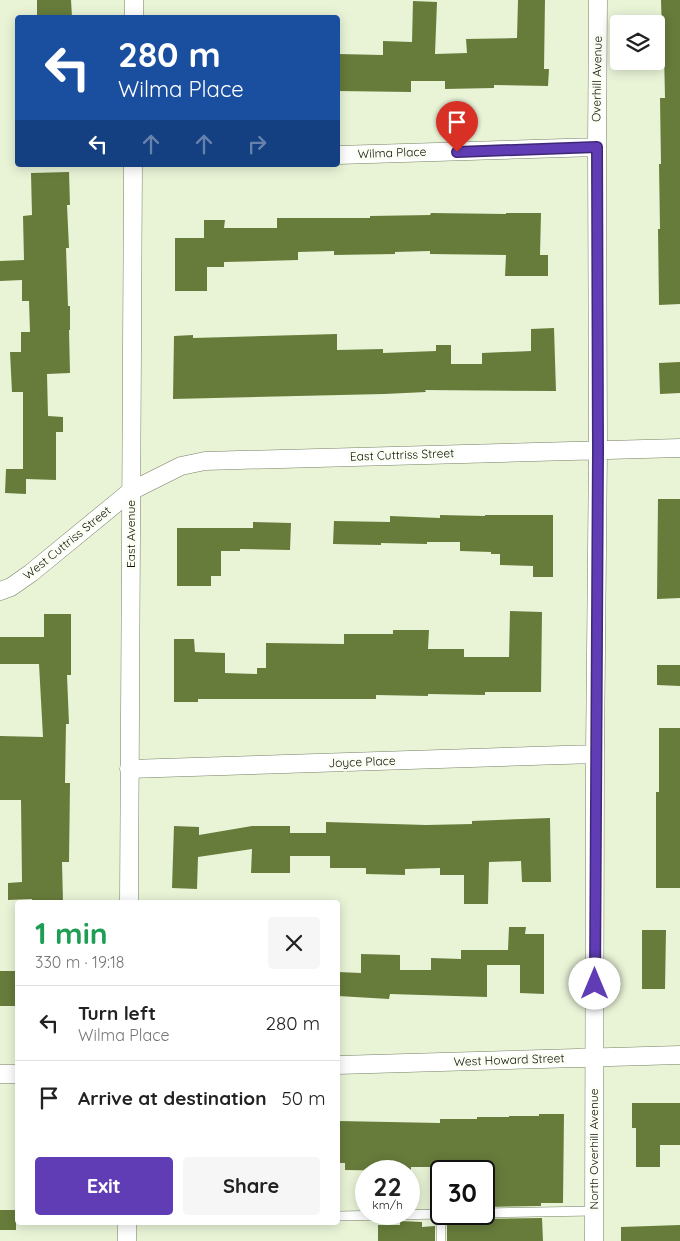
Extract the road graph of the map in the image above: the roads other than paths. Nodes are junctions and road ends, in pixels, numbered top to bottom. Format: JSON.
{"nodes":[{"id":1,"x":134,"y":0,"type":"edge"},
{"id":2,"x":598,"y":0,"type":"edge"},
{"id":3,"x":134,"y":15,"type":"edge"},
{"id":4,"x":597,"y":147,"type":"junction"},
{"id":5,"x":340,"y":155,"type":"edge"},
{"id":6,"x":133,"y":167,"type":"edge"},
{"id":7,"x":680,"y":448,"type":"edge"},
{"id":8,"x":598,"y":450,"type":"junction"},
{"id":9,"x":131,"y":491,"type":"junction"},
{"id":10,"x":0,"y":591,"type":"edge"},
{"id":11,"x":595,"y":754,"type":"junction"},
{"id":12,"x":129,"y":769,"type":"junction"},
{"id":13,"x":128,"y":900,"type":"edge"},
{"id":14,"x":680,"y":1055,"type":"edge"},
{"id":15,"x":595,"y":1057,"type":"junction"},
{"id":16,"x":340,"y":1065,"type":"edge"},
{"id":17,"x":0,"y":1074,"type":"edge"},
{"id":18,"x":15,"y":1074,"type":"edge"},
{"id":19,"x":594,"y":1211,"type":"junction"},
{"id":20,"x":495,"y":1213,"type":"edge"},
{"id":21,"x":430,"y":1214,"type":"edge"},
{"id":22,"x":340,"y":1216,"type":"edge"},
{"id":23,"x":127,"y":1225,"type":"edge"},
{"id":24,"x":442,"y":1225,"type":"edge"},
{"id":25,"x":127,"y":1241,"type":"edge"},
{"id":26,"x":441,"y":1241,"type":"edge"},
{"id":27,"x":594,"y":1241,"type":"edge"}],
"edges":[{"from":1,"to":3,"type":"street"},
{"from":2,"to":4,"type":"street","name":"Overhill Avenue"},
{"from":4,"to":5,"type":"street","name":"Wilma Place"},
{"from":4,"to":8,"type":"street","name":"Overhill Avenue"},
{"from":6,"to":9,"type":"street","name":"East Avenue"},
{"from":7,"to":8,"type":"street","name":"East Cuttriss Street"},
{"from":8,"to":9,"type":"street","name":"East Cuttriss Street"},
{"from":8,"to":11,"type":"street","name":"Overhill Avenue"},
{"from":9,"to":10,"type":"street","name":"West Cuttriss Street"},
{"from":9,"to":12,"type":"street","name":"East Avenue"},
{"from":11,"to":12,"type":"street","name":"Joyce Place"},
{"from":11,"to":15,"type":"street","name":"Overhill Avenue"},
{"from":12,"to":13,"type":"street","name":"East Avenue"},
{"from":14,"to":15,"type":"street","name":"West Howard Street"},
{"from":15,"to":16,"type":"street","name":"West Howard Street"},
{"from":15,"to":19,"type":"street","name":"North Overhill Avenue"},
{"from":17,"to":18,"type":"street"},
{"from":19,"to":20,"type":"lane"},
{"from":19,"to":27,"type":"street","name":"North Overhill Avenue"},
{"from":21,"to":22,"type":"lane"},
{"from":23,"to":25,"type":"street"},
{"from":24,"to":26,"type":"lane"}]}
